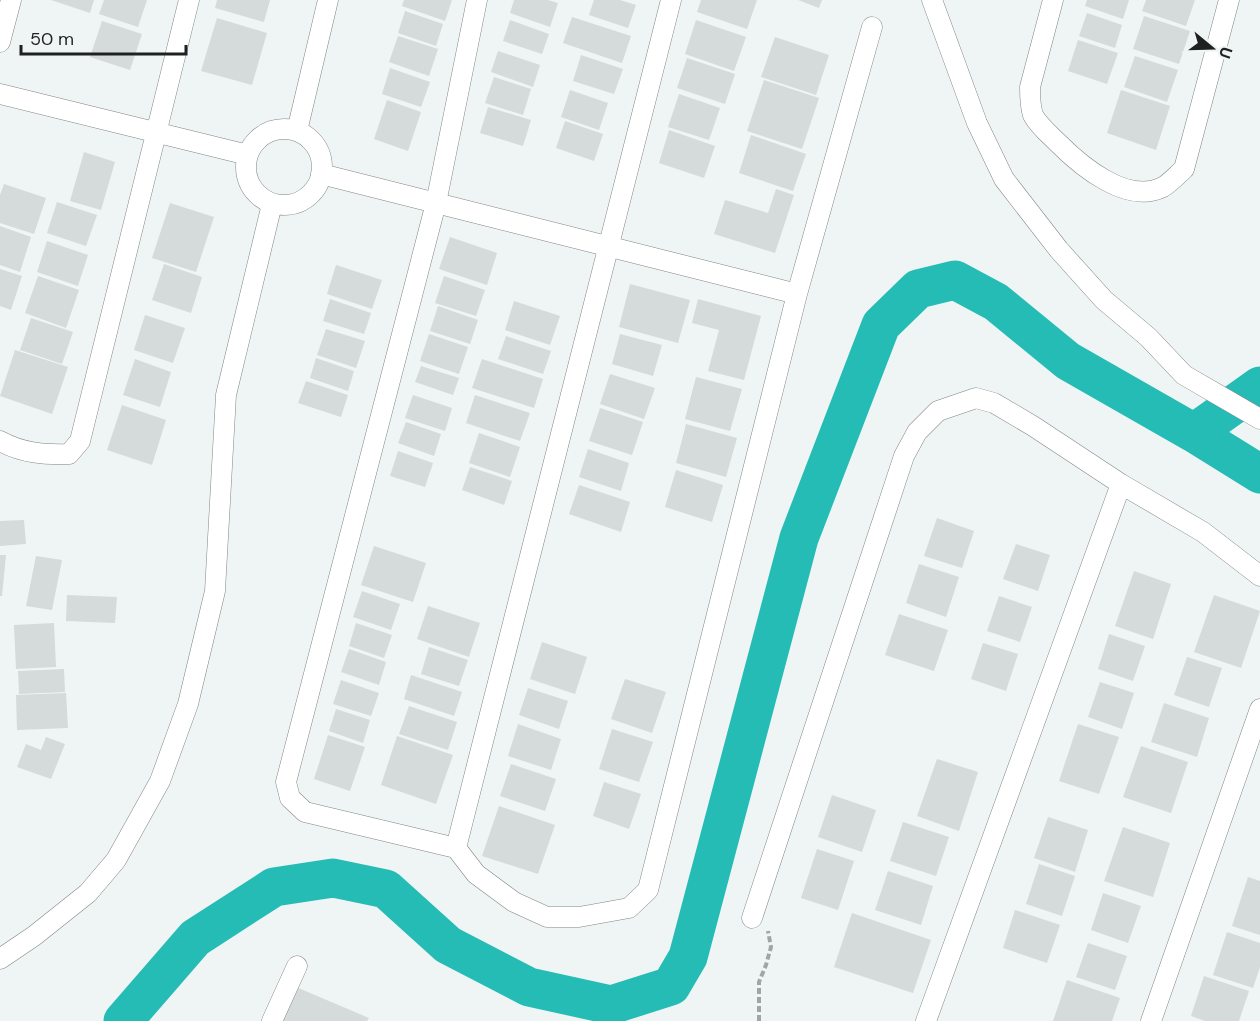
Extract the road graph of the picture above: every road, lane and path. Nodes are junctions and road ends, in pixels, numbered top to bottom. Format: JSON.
{"nodes":[{"id":1,"x":11,"y":0,"type":"edge"},
{"id":2,"x":189,"y":0,"type":"edge"},
{"id":3,"x":328,"y":0,"type":"edge"},
{"id":4,"x":477,"y":0,"type":"edge"},
{"id":5,"x":671,"y":0,"type":"edge"},
{"id":6,"x":932,"y":0,"type":"edge"},
{"id":7,"x":1053,"y":0,"type":"edge"},
{"id":8,"x":1228,"y":0,"type":"edge"},
{"id":9,"x":872,"y":27,"type":"dead end"},
{"id":10,"x":0,"y":42,"type":"edge"},
{"id":11,"x":0,"y":94,"type":"edge"},
{"id":12,"x":297,"y":131,"type":"junction"},
{"id":13,"x":158,"y":132,"type":"junction"},
{"id":14,"x":248,"y":155,"type":"junction"},
{"id":15,"x":321,"y":174,"type":"junction"},
{"id":16,"x":436,"y":203,"type":"junction"},
{"id":17,"x":272,"y":204,"type":"junction"},
{"id":18,"x":608,"y":246,"type":"junction"},
{"id":19,"x":797,"y":294,"type":"junction"},
{"id":20,"x":1260,"y":419,"type":"edge"},
{"id":21,"x":0,"y":441,"type":"edge"},
{"id":22,"x":1121,"y":484,"type":"junction"},
{"id":23,"x":1260,"y":576,"type":"edge"},
{"id":24,"x":1260,"y":709,"type":"edge"},
{"id":25,"x":456,"y":848,"type":"junction"},
{"id":26,"x":760,"y":923,"type":"joint"},
{"id":27,"x":0,"y":959,"type":"edge"},
{"id":28,"x":297,"y":966,"type":"dead end"},
{"id":29,"x":272,"y":1021,"type":"edge"},
{"id":30,"x":759,"y":1021,"type":"edge"},
{"id":31,"x":926,"y":1021,"type":"edge"},
{"id":32,"x":1152,"y":1021,"type":"edge"}],
"edges":[{"from":1,"to":10,"type":"street"},
{"from":2,"to":13,"type":"street"},
{"from":3,"to":12,"type":"street"},
{"from":4,"to":16,"type":"street"},
{"from":5,"to":18,"type":"street"},
{"from":6,"to":20,"type":"street"},
{"from":7,"to":8,"type":"street"},
{"from":9,"to":19,"type":"street"},
{"from":11,"to":13,"type":"street"},
{"from":12,"to":14,"type":"street"},
{"from":12,"to":15,"type":"street"},
{"from":13,"to":14,"type":"street"},
{"from":13,"to":21,"type":"street"},
{"from":14,"to":17,"type":"street"},
{"from":15,"to":16,"type":"street"},
{"from":15,"to":17,"type":"street"},
{"from":16,"to":18,"type":"street"},
{"from":16,"to":25,"type":"street"},
{"from":17,"to":27,"type":"street"},
{"from":18,"to":19,"type":"street"},
{"from":18,"to":25,"type":"street"},
{"from":19,"to":25,"type":"street"},
{"from":22,"to":23,"type":"street"},
{"from":22,"to":26,"type":"street"},
{"from":22,"to":31,"type":"street"},
{"from":24,"to":32,"type":"street"},
{"from":26,"to":30,"type":"path"},
{"from":28,"to":29,"type":"street"}]}
